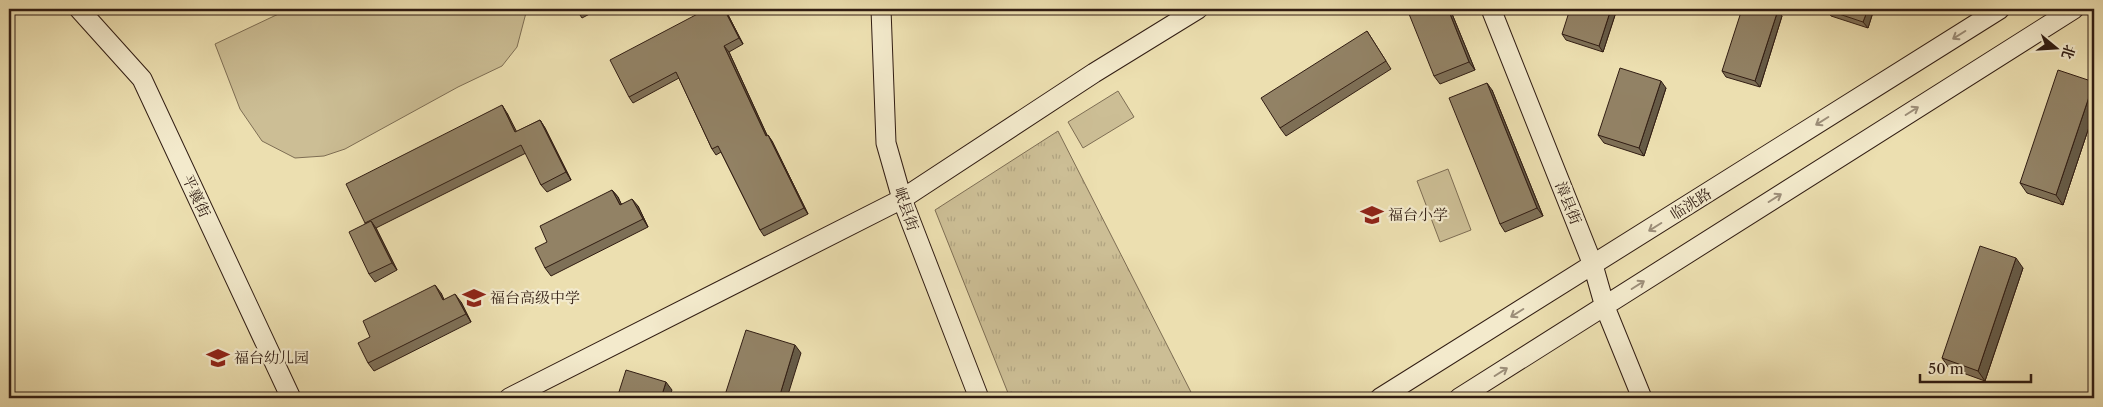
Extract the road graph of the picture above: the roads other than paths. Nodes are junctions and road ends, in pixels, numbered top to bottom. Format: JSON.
{"nodes":[{"id":1,"x":79,"y":9,"type":"edge"},
{"id":2,"x":881,"y":9,"type":"edge"},
{"id":3,"x":1198,"y":9,"type":"edge"},
{"id":4,"x":1491,"y":9,"type":"edge"},
{"id":5,"x":2000,"y":9,"type":"edge"},
{"id":6,"x":2074,"y":9,"type":"edge"},
{"id":7,"x":902,"y":199,"type":"junction"},
{"id":8,"x":1593,"y":265,"type":"junction"},
{"id":9,"x":1605,"y":307,"type":"junction"},
{"id":10,"x":291,"y":398,"type":"edge"},
{"id":11,"x":508,"y":398,"type":"edge"},
{"id":12,"x":979,"y":398,"type":"edge"},
{"id":13,"x":1380,"y":398,"type":"edge"},
{"id":14,"x":1459,"y":398,"type":"edge"},
{"id":15,"x":1642,"y":398,"type":"edge"}],
"edges":[{"from":1,"to":10,"type":"street","name":"平襄街"},
{"from":2,"to":7,"type":"street","name":"岷县街"},
{"from":3,"to":7,"type":"street"},
{"from":4,"to":8,"type":"street","name":"漳县街"},
{"from":5,"to":8,"type":"street","name":"临洮路","one_way":true},
{"from":9,"to":6,"type":"street","one_way":true},
{"from":7,"to":11,"type":"street"},
{"from":7,"to":12,"type":"street","name":"岷县街"},
{"from":8,"to":9,"type":"street","name":"漳县街"},
{"from":8,"to":13,"type":"street","name":"临洮路","one_way":true},
{"from":14,"to":9,"type":"street","one_way":true},
{"from":9,"to":15,"type":"street","name":"漳县街"}]}
